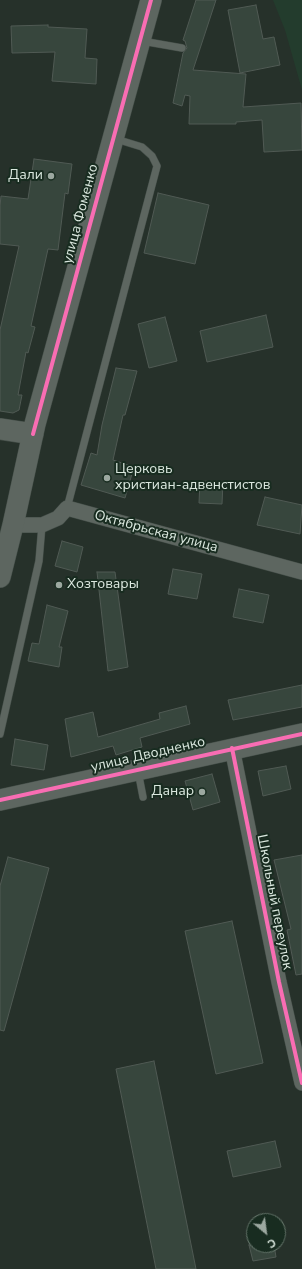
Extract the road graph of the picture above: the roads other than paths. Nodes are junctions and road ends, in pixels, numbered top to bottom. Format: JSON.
{"nodes":[{"id":1,"x":151,"y":0,"type":"edge"},
{"id":2,"x":140,"y":41,"type":"junction"},
{"id":3,"x":182,"y":48,"type":"dead end"},
{"id":4,"x":114,"y":138,"type":"junction"},
{"id":5,"x":0,"y":429,"type":"edge"},
{"id":6,"x":33,"y":434,"type":"junction"},
{"id":7,"x":67,"y":508,"type":"junction"},
{"id":8,"x":13,"y":525,"type":"junction"},
{"id":9,"x":42,"y":526,"type":"junction"},
{"id":10,"x":302,"y":572,"type":"edge"},
{"id":11,"x":0,"y":577,"type":"edge"},
{"id":12,"x":0,"y":734,"type":"edge"},
{"id":13,"x":302,"y":734,"type":"edge"},
{"id":14,"x":232,"y":748,"type":"junction"},
{"id":15,"x":137,"y":769,"type":"junction"},
{"id":16,"x":143,"y":798,"type":"dead end"},
{"id":17,"x":0,"y":800,"type":"edge"},
{"id":18,"x":302,"y":1083,"type":"edge"}],
"edges":[{"from":1,"to":2,"type":"street","name":"улица Фоменко"},
{"from":2,"to":3,"type":"lane"},
{"from":2,"to":4,"type":"street","name":"улица Фоменко"},
{"from":4,"to":6,"type":"street","name":"улица Фоменко"},
{"from":4,"to":7,"type":"lane"},
{"from":5,"to":6,"type":"street"},
{"from":6,"to":8,"type":"street","name":"улица Фоменко"},
{"from":7,"to":9,"type":"street"},
{"from":7,"to":10,"type":"street","name":"Октябрьская улица"},
{"from":8,"to":9,"type":"street"},
{"from":8,"to":11,"type":"street","name":"улица Фоменко"},
{"from":9,"to":12,"type":"lane"},
{"from":13,"to":14,"type":"street","name":"улица Дводненко"},
{"from":14,"to":15,"type":"street","name":"улица Дводненко"},
{"from":14,"to":18,"type":"street","name":"Школьный переулок"},
{"from":15,"to":16,"type":"lane"},
{"from":15,"to":17,"type":"street","name":"улица Дводненко"}]}
